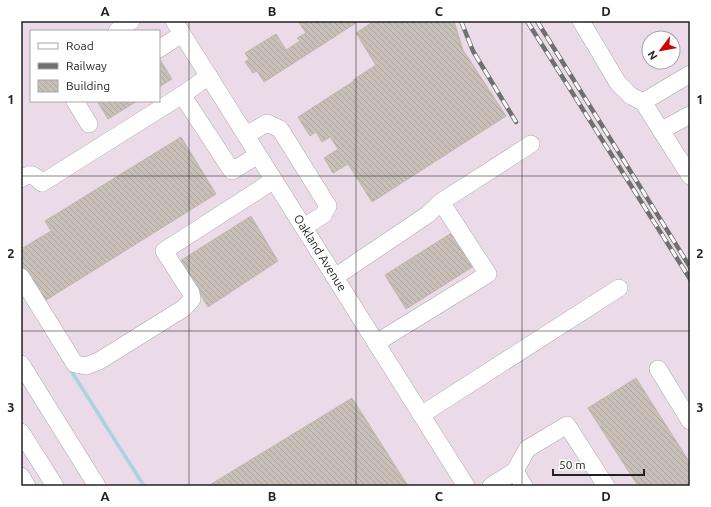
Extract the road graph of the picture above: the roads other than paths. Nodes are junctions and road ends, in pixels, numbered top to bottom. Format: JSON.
{"nodes":[{"id":1,"x":131,"y":21,"type":"edge"},
{"id":2,"x":581,"y":21,"type":"edge"},
{"id":3,"x":178,"y":27,"type":"edge"},
{"id":4,"x":118,"y":30,"type":"edge"},
{"id":5,"x":160,"y":48,"type":"edge"},
{"id":6,"x":690,"y":74,"type":"edge"},
{"id":7,"x":209,"y":76,"type":"junction"},
{"id":8,"x":182,"y":94,"type":"junction"},
{"id":9,"x":76,"y":102,"type":"edge"},
{"id":10,"x":643,"y":102,"type":"junction"},
{"id":11,"x":690,"y":115,"type":"edge"},
{"id":12,"x":89,"y":124,"type":"dead end"},
{"id":13,"x":662,"y":130,"type":"junction"},
{"id":14,"x":246,"y":135,"type":"junction"},
{"id":15,"x":531,"y":144,"type":"dead end"},
{"id":16,"x":258,"y":155,"type":"junction"},
{"id":17,"x":685,"y":156,"type":"edge"},
{"id":18,"x":690,"y":176,"type":"edge"},
{"id":19,"x":21,"y":179,"type":"edge"},
{"id":20,"x":274,"y":180,"type":"junction"},
{"id":21,"x":441,"y":202,"type":"junction"},
{"id":22,"x":304,"y":227,"type":"junction"},
{"id":23,"x":21,"y":277,"type":"edge"},
{"id":24,"x":335,"y":277,"type":"junction"},
{"id":25,"x":618,"y":288,"type":"dead end"},
{"id":26,"x":376,"y":343,"type":"junction"},
{"id":27,"x":21,"y":364,"type":"edge"},
{"id":28,"x":658,"y":369,"type":"dead end"},
{"id":29,"x":421,"y":415,"type":"junction"},
{"id":30,"x":690,"y":421,"type":"edge"},
{"id":31,"x":21,"y":432,"type":"edge"},
{"id":32,"x":515,"y":471,"type":"junction"},
{"id":33,"x":21,"y":476,"type":"edge"},
{"id":34,"x":27,"y":486,"type":"edge"},
{"id":35,"x":55,"y":486,"type":"edge"},
{"id":36,"x":97,"y":486,"type":"edge"},
{"id":37,"x":466,"y":486,"type":"edge"},
{"id":38,"x":490,"y":486,"type":"edge"},
{"id":39,"x":524,"y":486,"type":"edge"},
{"id":40,"x":606,"y":486,"type":"edge"}],
"edges":[{"from":1,"to":4,"type":"street"},
{"from":2,"to":10,"type":"street"},
{"from":3,"to":5,"type":"street"},
{"from":3,"to":7,"type":"street","name":"Oakland Avenue"},
{"from":6,"to":10,"type":"street"},
{"from":7,"to":8,"type":"street"},
{"from":7,"to":14,"type":"street","name":"Oakland Avenue"},
{"from":8,"to":16,"type":"street"},
{"from":8,"to":19,"type":"street"},
{"from":9,"to":12,"type":"street"},
{"from":10,"to":13,"type":"street"},
{"from":11,"to":13,"type":"street"},
{"from":13,"to":17,"type":"street"},
{"from":14,"to":16,"type":"street","name":"Oakland Avenue"},
{"from":14,"to":22,"type":"street"},
{"from":15,"to":21,"type":"street"},
{"from":16,"to":20,"type":"street","name":"Oakland Avenue"},
{"from":17,"to":18,"type":"street"},
{"from":20,"to":22,"type":"street","name":"Oakland Avenue"},
{"from":20,"to":23,"type":"street"},
{"from":21,"to":24,"type":"street"},
{"from":21,"to":26,"type":"street"},
{"from":22,"to":24,"type":"street","name":"Oakland Avenue"},
{"from":24,"to":26,"type":"street","name":"Oakland Avenue"},
{"from":25,"to":29,"type":"street"},
{"from":26,"to":29,"type":"street","name":"Oakland Avenue"},
{"from":27,"to":36,"type":"street"},
{"from":28,"to":30,"type":"street"},
{"from":29,"to":37,"type":"street","name":"Oakland Avenue"},
{"from":31,"to":35,"type":"street"},
{"from":32,"to":38,"type":"street"},
{"from":32,"to":39,"type":"street"},
{"from":32,"to":40,"type":"street"},
{"from":33,"to":34,"type":"street"}]}
